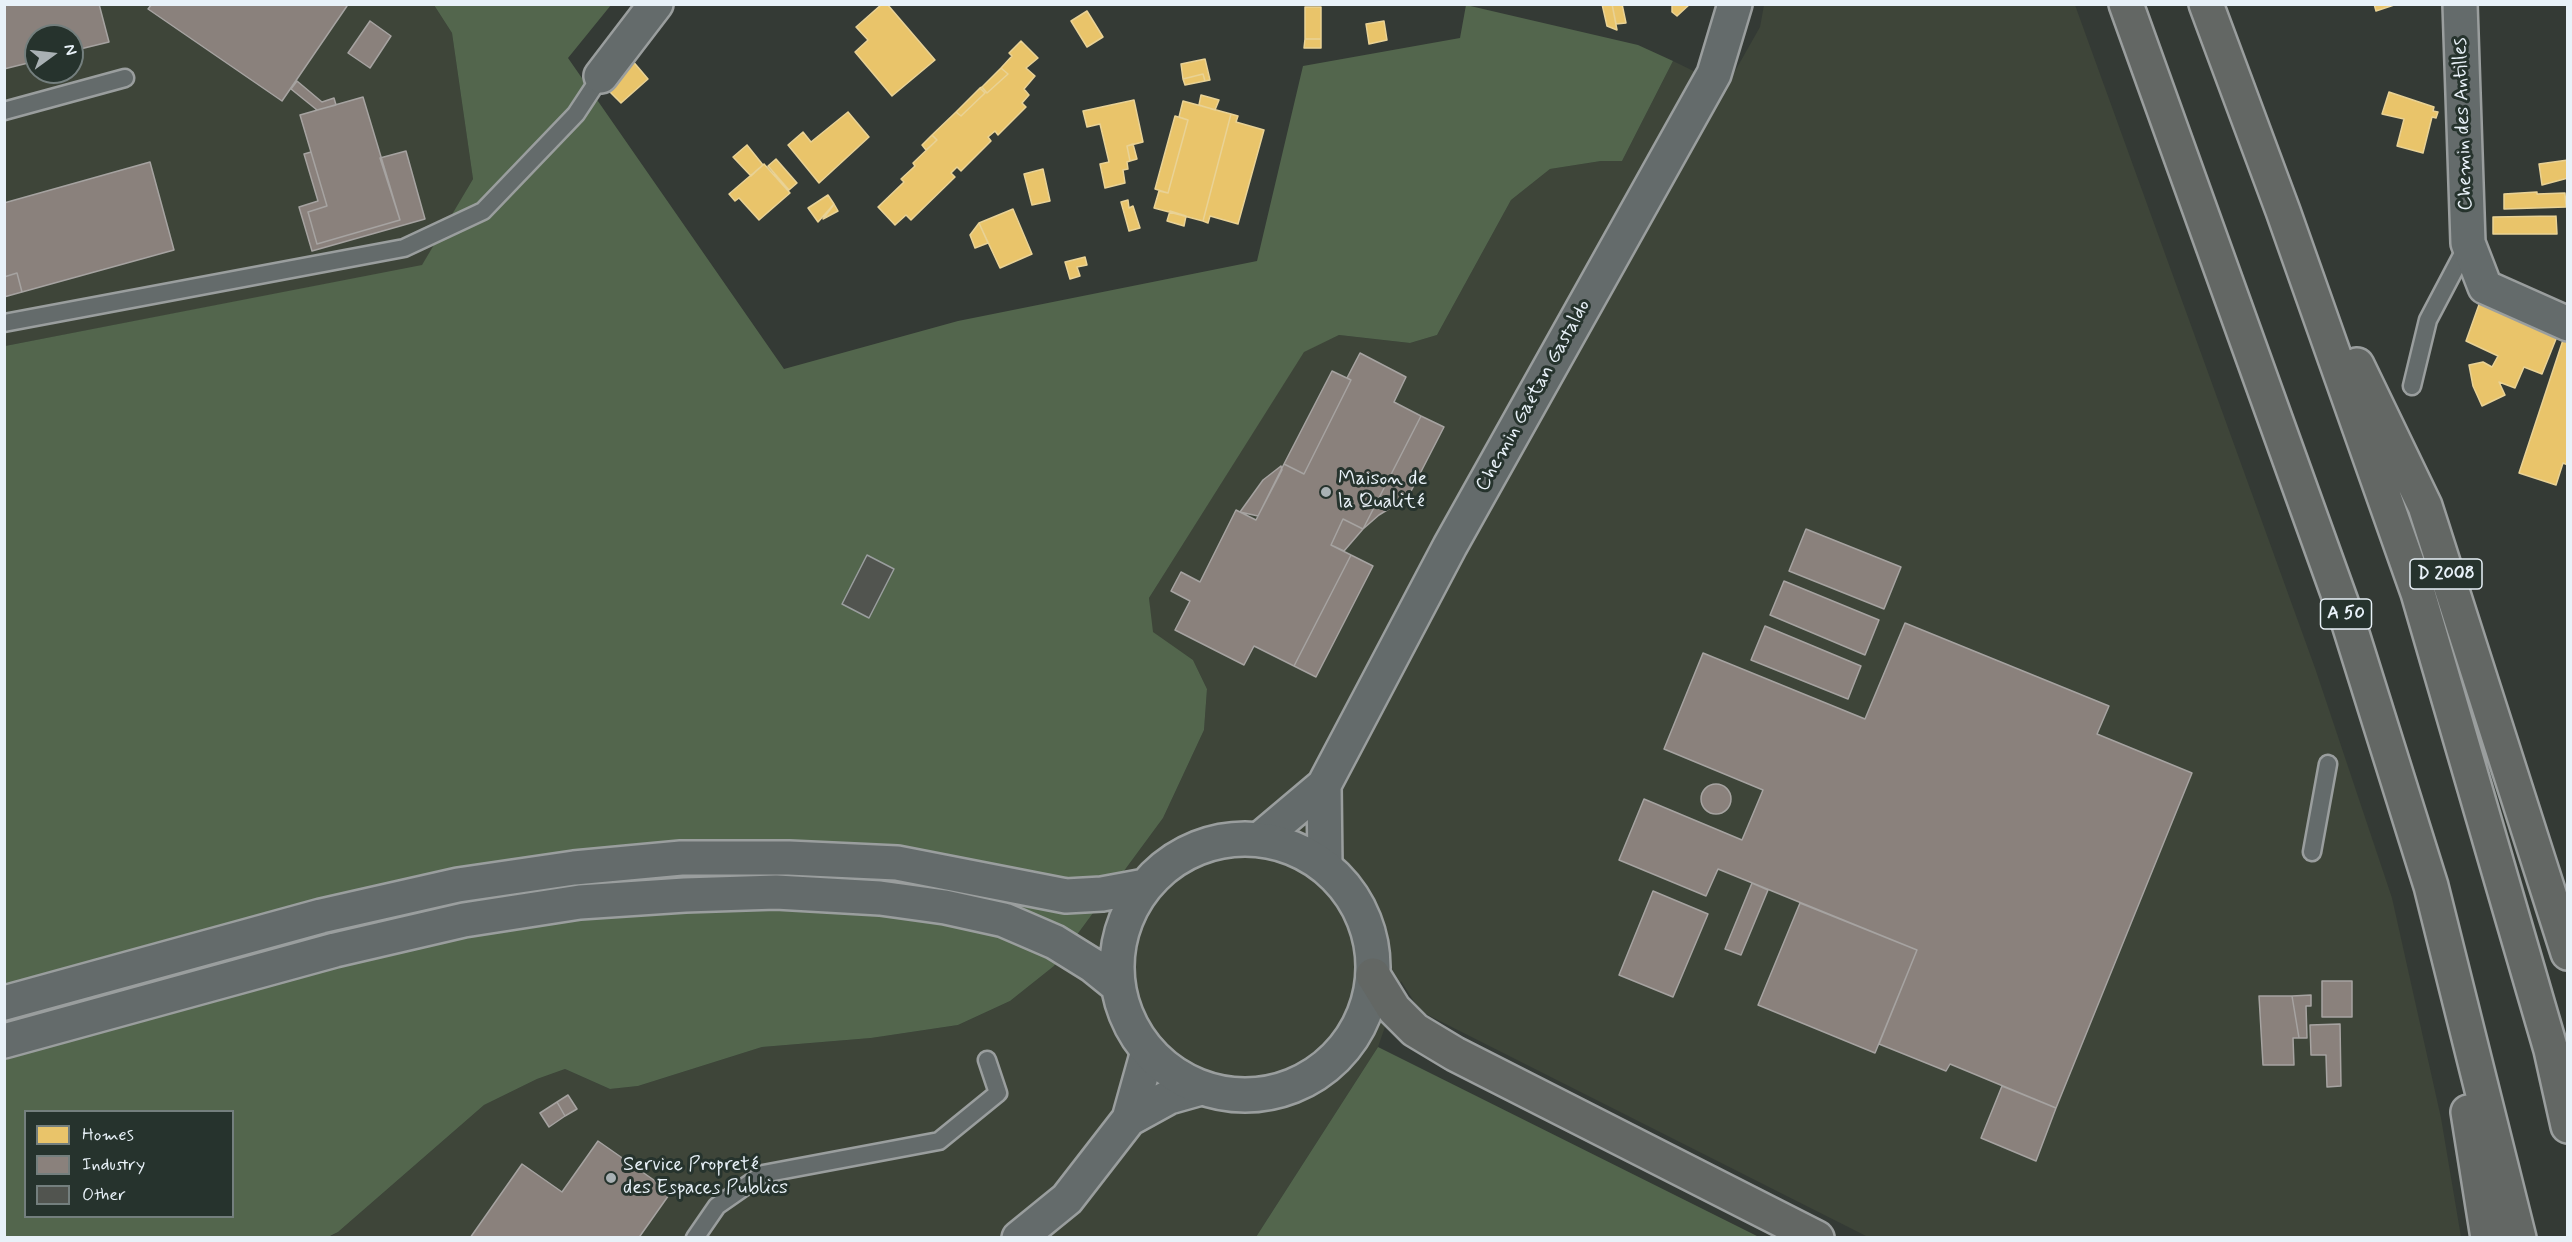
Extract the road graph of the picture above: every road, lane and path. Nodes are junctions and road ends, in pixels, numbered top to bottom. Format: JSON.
{"nodes":[{"id":1,"x":656,"y":4,"type":"edge"},
{"id":2,"x":1736,"y":4,"type":"edge"},
{"id":3,"x":2126,"y":4,"type":"edge"},
{"id":4,"x":2206,"y":4,"type":"edge"},
{"id":5,"x":2460,"y":4,"type":"edge"},
{"id":6,"x":601,"y":76,"type":"joint"},
{"id":7,"x":125,"y":78,"type":"dead end"},
{"id":8,"x":4,"y":111,"type":"edge"},
{"id":9,"x":2283,"y":211,"type":"junction"},
{"id":10,"x":2468,"y":243,"type":"junction"},
{"id":11,"x":4,"y":323,"type":"edge"},
{"id":12,"x":2568,"y":324,"type":"edge"},
{"id":13,"x":2412,"y":386,"type":"dead end"},
{"id":14,"x":2328,"y":764,"type":"dead end"},
{"id":15,"x":1324,"y":785,"type":"junction"},
{"id":16,"x":1260,"y":839,"type":"junction"},
{"id":17,"x":2312,"y":852,"type":"dead end"},
{"id":18,"x":1324,"y":866,"type":"junction"},
{"id":19,"x":1145,"y":886,"type":"junction"},
{"id":20,"x":2431,"y":886,"type":"junction"},
{"id":21,"x":2568,"y":953,"type":"edge"},
{"id":22,"x":1373,"y":975,"type":"junction"},
{"id":23,"x":1118,"y":986,"type":"junction"},
{"id":24,"x":4,"y":1003,"type":"edge"},
{"id":25,"x":4,"y":1041,"type":"edge"},
{"id":26,"x":1148,"y":1051,"type":"junction"},
{"id":27,"x":987,"y":1060,"type":"dead end"},
{"id":28,"x":1201,"y":1088,"type":"junction"},
{"id":29,"x":1129,"y":1119,"type":"junction"},
{"id":30,"x":2568,"y":1126,"type":"edge"},
{"id":31,"x":695,"y":1238,"type":"edge"},
{"id":32,"x":1019,"y":1238,"type":"edge"},
{"id":33,"x":1817,"y":1238,"type":"edge"},
{"id":34,"x":2488,"y":1238,"type":"edge"},
{"id":35,"x":2519,"y":1238,"type":"edge"}],
"edges":[{"from":1,"to":6,"type":"main road"},
{"from":2,"to":15,"type":"main road","name":"Chemin Gaëtan Gastaldo"},
{"from":3,"to":20,"type":"highway","number":"A 50"},
{"from":4,"to":9,"type":"highway"},
{"from":5,"to":10,"type":"main road","name":"Chemin des Antilles"},
{"from":6,"to":11,"type":"lane"},
{"from":7,"to":8,"type":"lane"},
{"from":9,"to":21,"type":"highway","number":"D 2008"},
{"from":9,"to":30,"type":"highway"},
{"from":10,"to":12,"type":"main road","name":"Chemin des Antilles"},
{"from":10,"to":13,"type":"lane"},
{"from":14,"to":17,"type":"lane"},
{"from":15,"to":16,"type":"main road","name":"Chemin Gaëtan Gastaldo"},
{"from":15,"to":18,"type":"main road","name":"Chemin Gaëtan Gastaldo"},
{"from":16,"to":18,"type":"main road"},
{"from":16,"to":19,"type":"main road"},
{"from":18,"to":22,"type":"main road"},
{"from":19,"to":23,"type":"main road"},
{"from":19,"to":24,"type":"main road"},
{"from":20,"to":34,"type":"highway"},
{"from":20,"to":35,"type":"highway","number":"A 50"},
{"from":22,"to":28,"type":"main road"},
{"from":22,"to":33,"type":"highway"},
{"from":23,"to":25,"type":"main road"},
{"from":23,"to":26,"type":"main road"},
{"from":26,"to":28,"type":"main road"},
{"from":26,"to":29,"type":"main road"},
{"from":27,"to":31,"type":"lane"},
{"from":28,"to":29,"type":"main road"},
{"from":29,"to":32,"type":"main road"}]}
